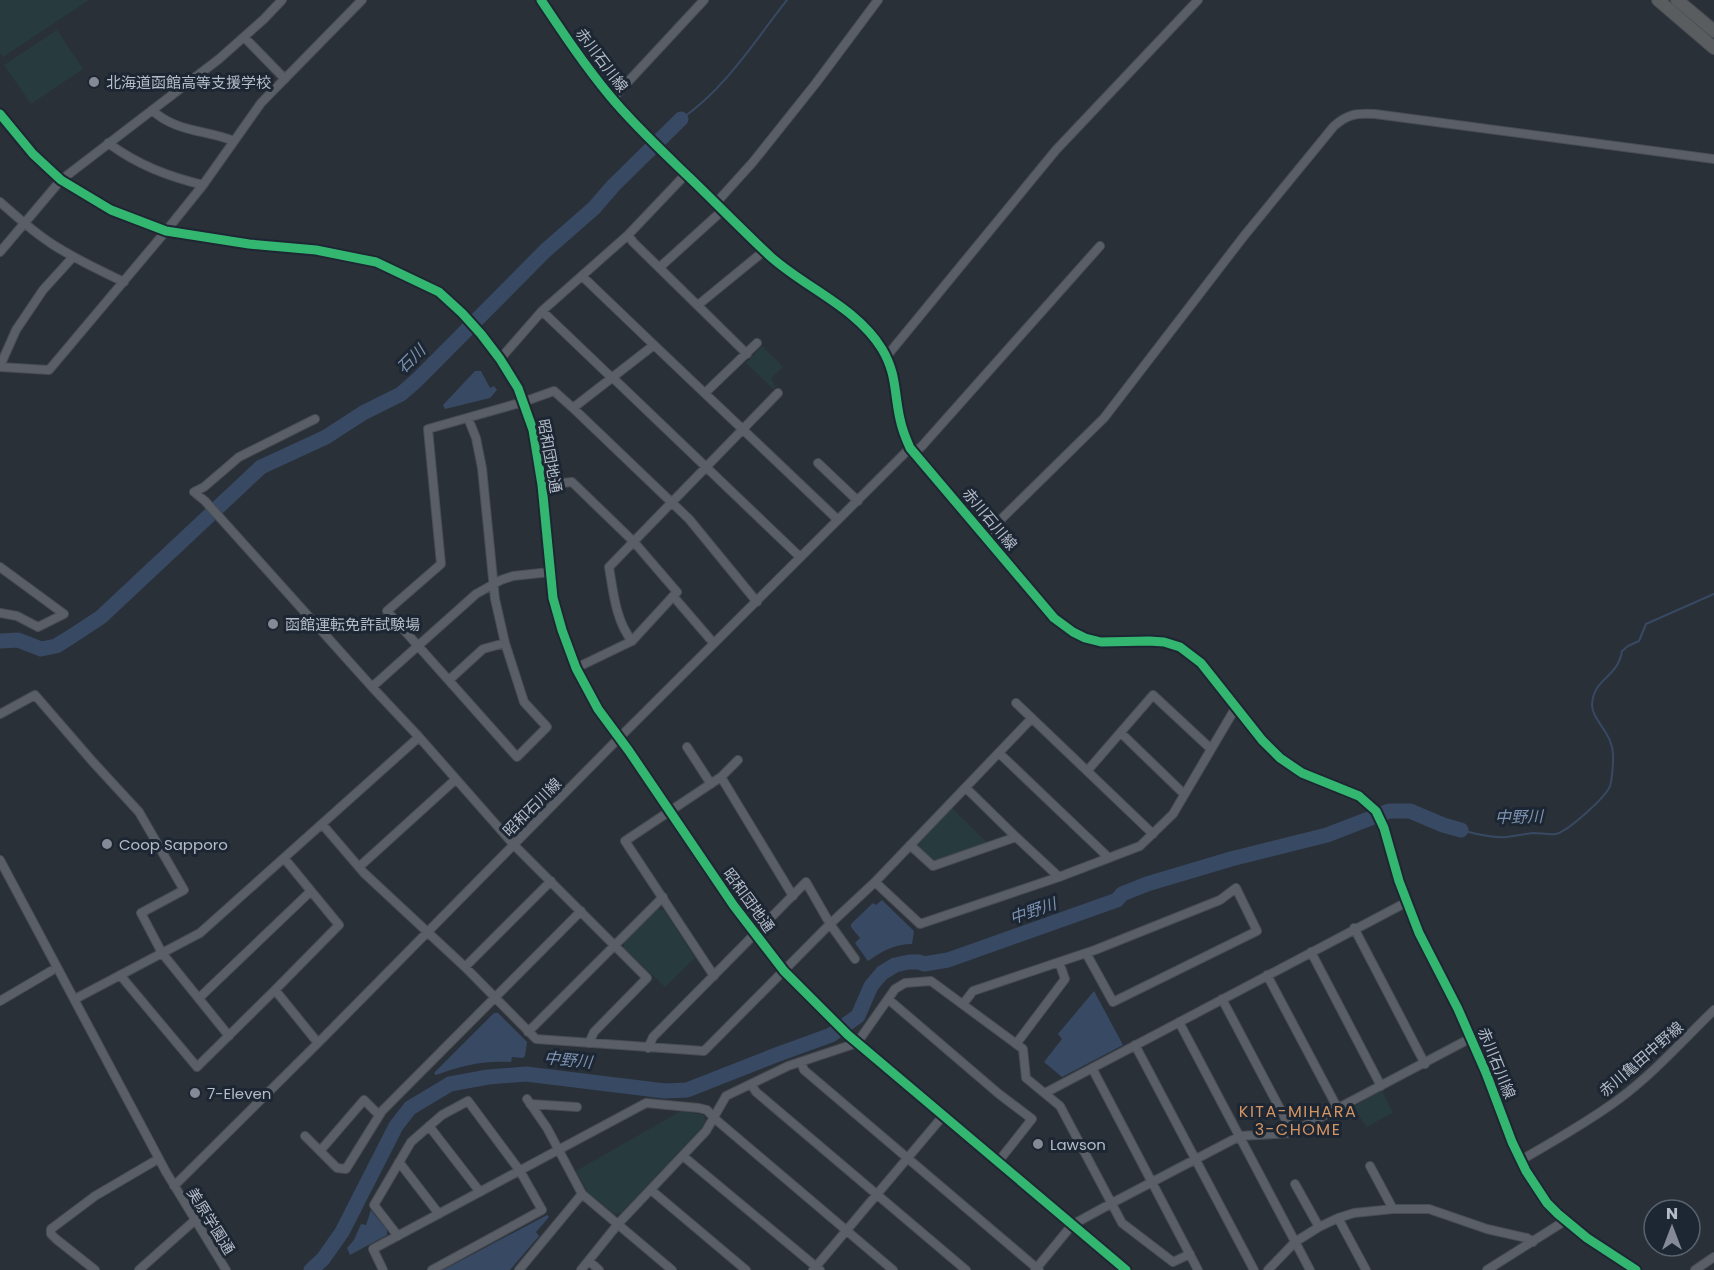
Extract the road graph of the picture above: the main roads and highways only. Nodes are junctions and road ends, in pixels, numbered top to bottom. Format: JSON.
{"nodes":[{"id":1,"x":1658,"y":0,"type":"edge"},
{"id":2,"x":1677,"y":0,"type":"edge"},
{"id":3,"x":1714,"y":32,"type":"edge"},
{"id":4,"x":1714,"y":48,"type":"edge"}],
"edges":[{"from":1,"to":4,"type":"highway"},
{"from":2,"to":3,"type":"highway"}]}
